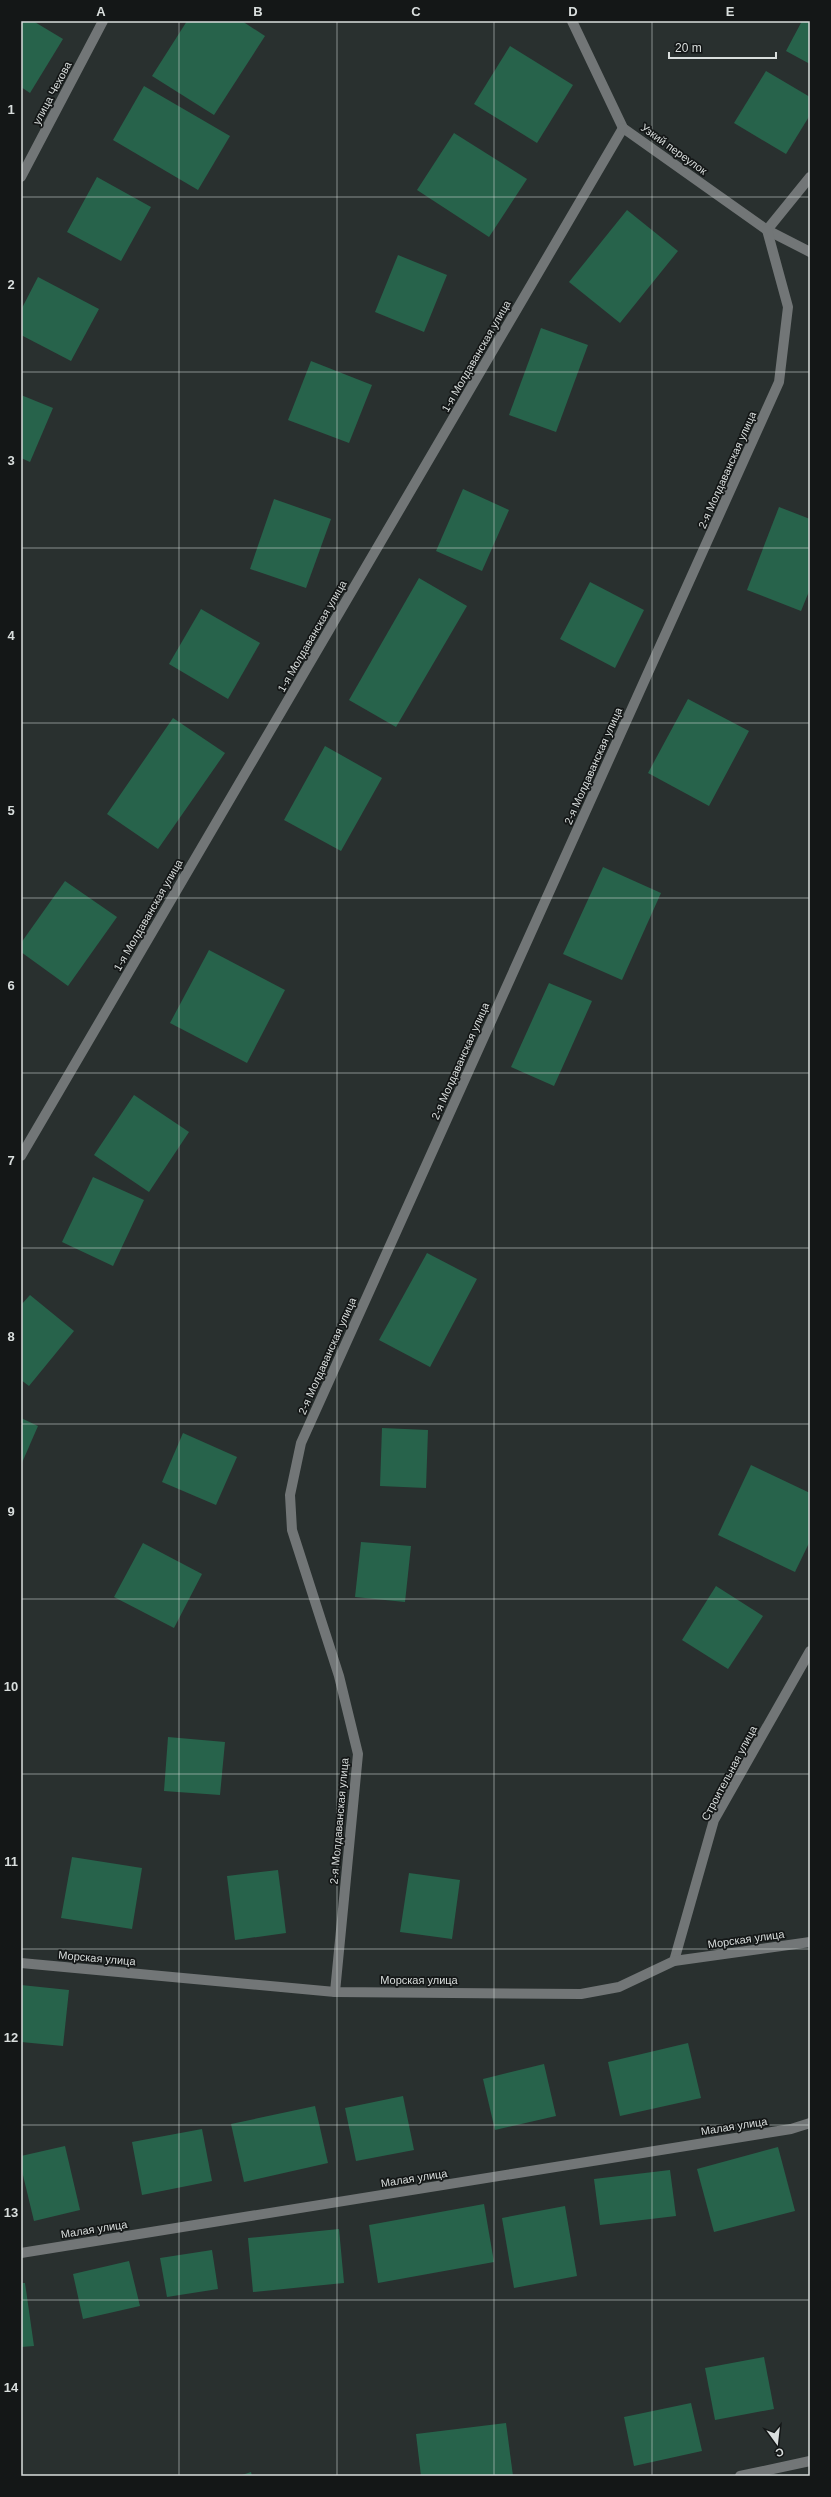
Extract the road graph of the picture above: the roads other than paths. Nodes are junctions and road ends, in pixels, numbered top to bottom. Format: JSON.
{"nodes":[{"id":1,"x":103,"y":21,"type":"edge"},
{"id":2,"x":572,"y":21,"type":"edge"},
{"id":3,"x":623,"y":128,"type":"junction"},
{"id":4,"x":21,"y":177,"type":"edge"},
{"id":5,"x":810,"y":177,"type":"edge"},
{"id":6,"x":767,"y":230,"type":"junction"},
{"id":7,"x":810,"y":252,"type":"edge"},
{"id":8,"x":21,"y":1156,"type":"edge"},
{"id":9,"x":810,"y":1651,"type":"edge"},
{"id":10,"x":810,"y":1942,"type":"edge"},
{"id":11,"x":674,"y":1961,"type":"junction"},
{"id":12,"x":21,"y":1963,"type":"edge"},
{"id":13,"x":335,"y":1992,"type":"junction"},
{"id":14,"x":810,"y":2123,"type":"edge"},
{"id":15,"x":21,"y":2253,"type":"edge"},
{"id":16,"x":810,"y":2461,"type":"edge"},
{"id":17,"x":740,"y":2476,"type":"edge"}],
"edges":[{"from":1,"to":4,"type":"street","name":"улица Чехова"},
{"from":2,"to":3,"type":"street","name":"Узкий переулок"},
{"from":3,"to":6,"type":"street","name":"Узкий переулок"},
{"from":3,"to":8,"type":"street","name":"1-я Молдаванская улица"},
{"from":5,"to":6,"type":"street"},
{"from":6,"to":7,"type":"street","name":"Узкий переулок"},
{"from":6,"to":13,"type":"street","name":"2-я Молдаванская улица"},
{"from":9,"to":11,"type":"street","name":"Строительная улица"},
{"from":10,"to":11,"type":"street","name":"Морская улица"},
{"from":11,"to":13,"type":"street","name":"Морская улица"},
{"from":12,"to":13,"type":"street","name":"Морская улица"},
{"from":14,"to":15,"type":"street","name":"Малая улица"},
{"from":16,"to":17,"type":"street"}]}
